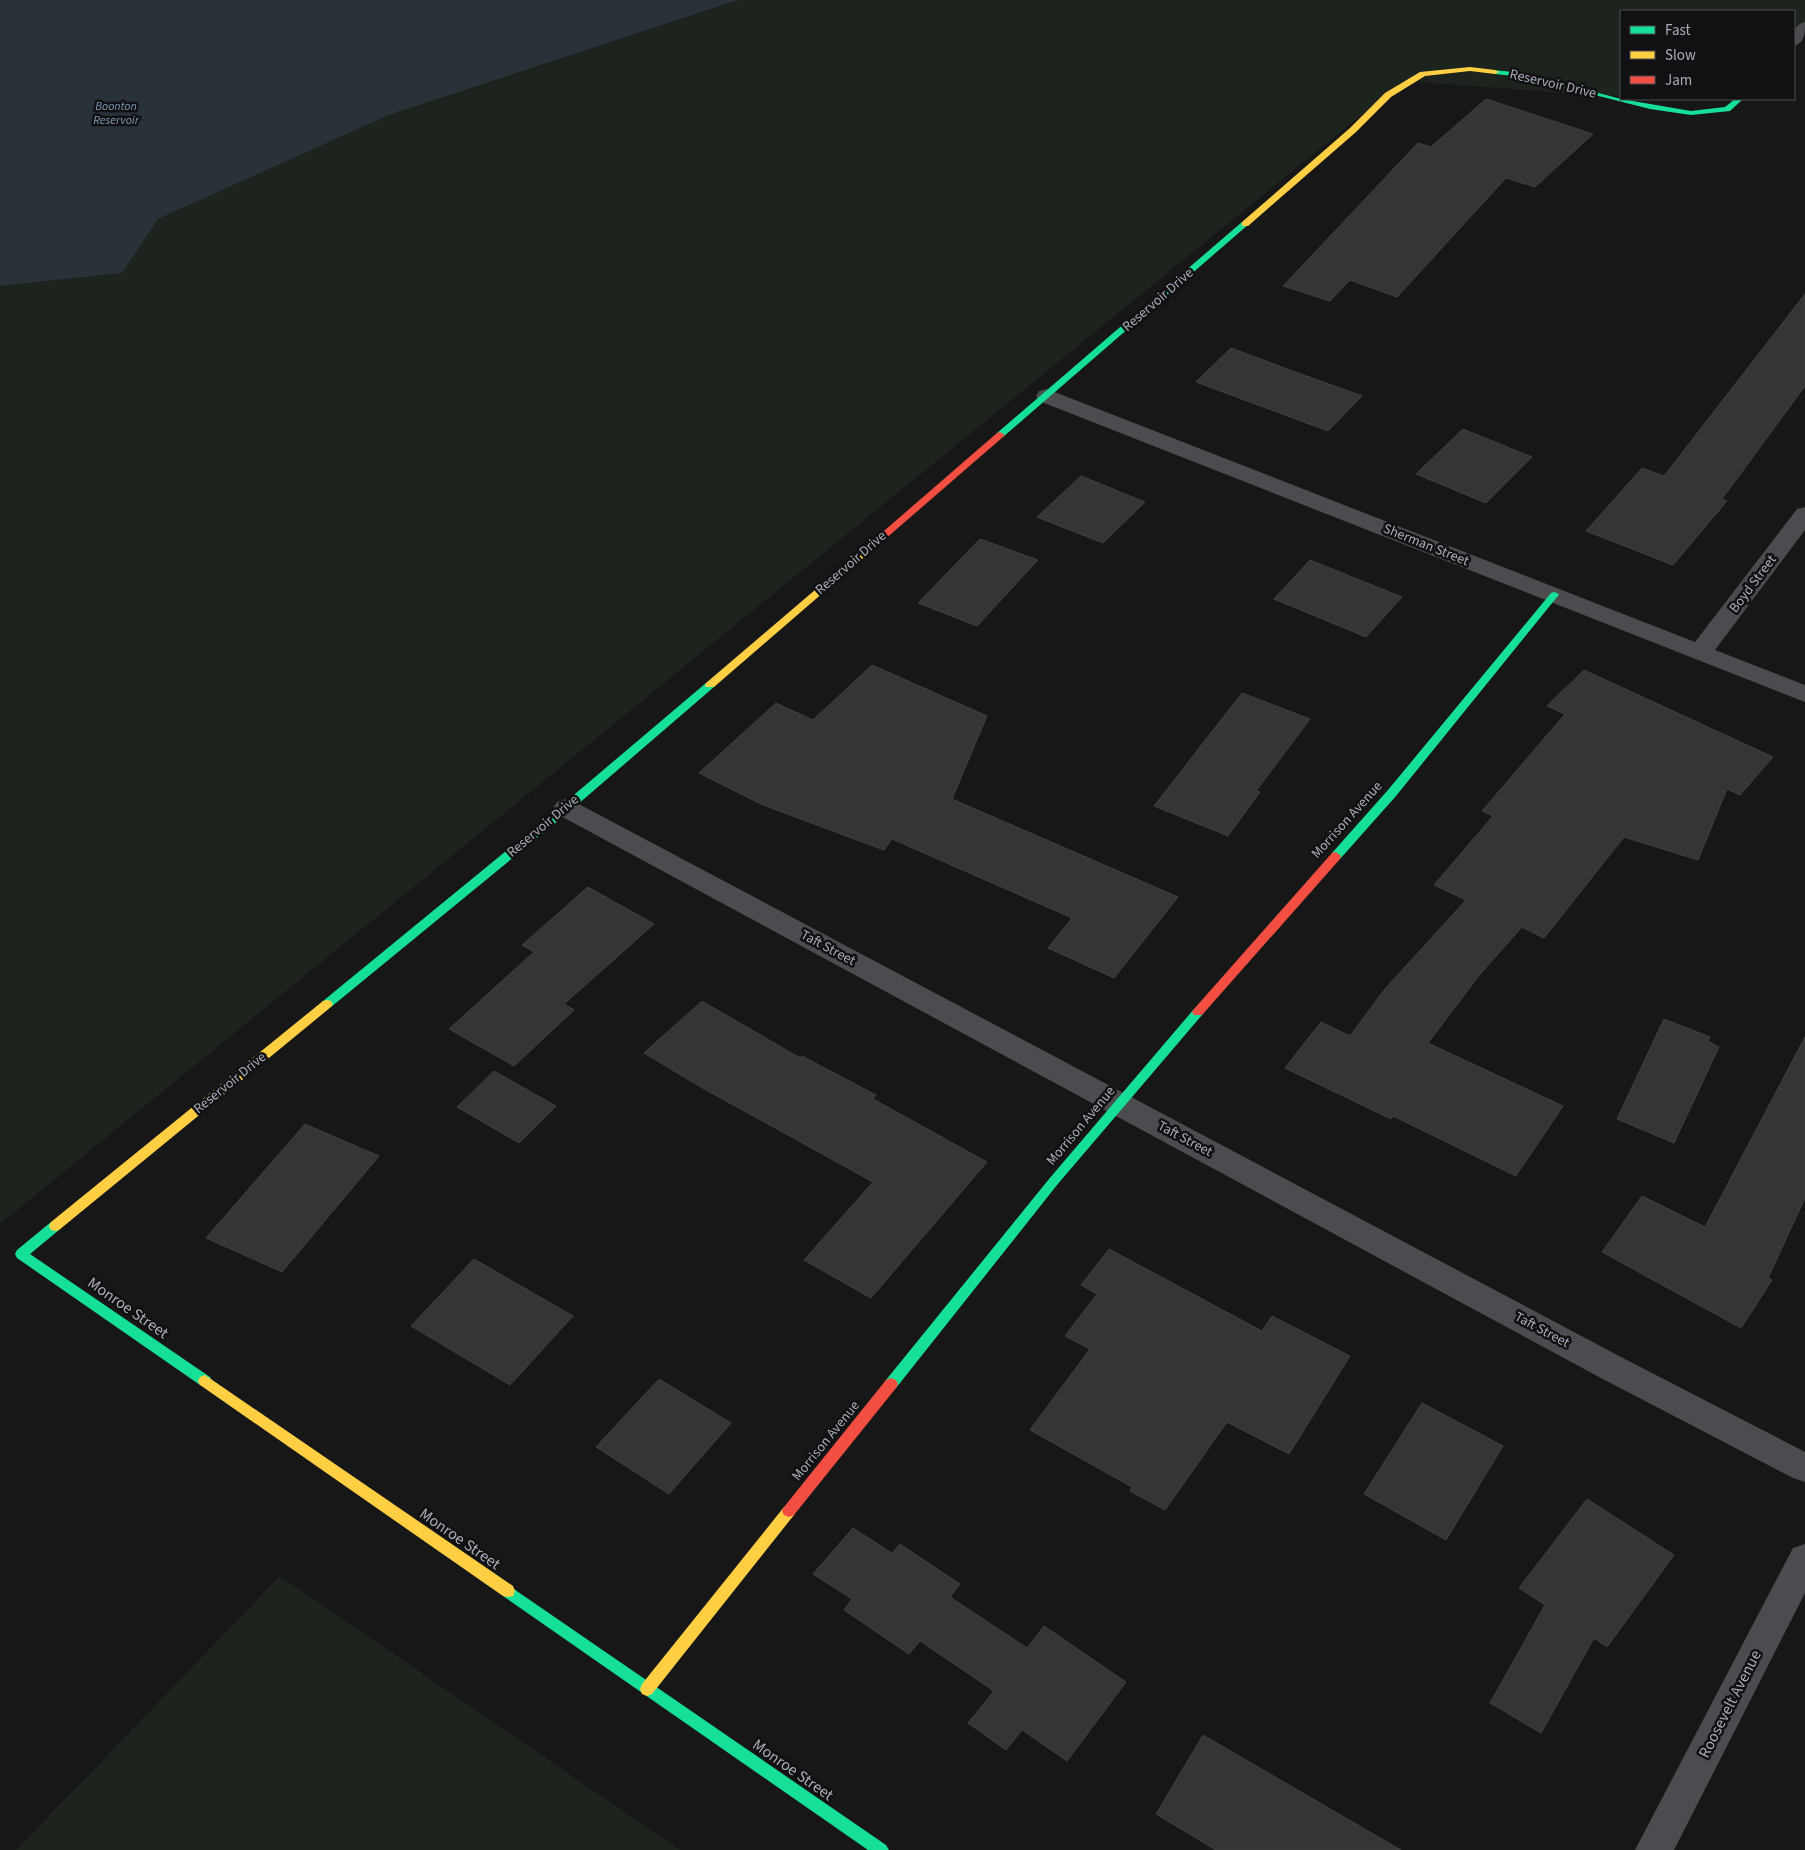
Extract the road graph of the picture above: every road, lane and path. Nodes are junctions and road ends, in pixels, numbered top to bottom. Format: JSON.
{"nodes":[{"id":1,"x":1805,"y":27,"type":"edge"},
{"id":2,"x":1795,"y":40,"type":"edge"},
{"id":3,"x":1620,"y":99,"type":"edge"},
{"id":4,"x":1622,"y":100,"type":"edge"},
{"id":5,"x":1738,"y":100,"type":"edge"},
{"id":6,"x":1047,"y":396,"type":"junction"},
{"id":7,"x":1805,"y":514,"type":"edge"},
{"id":8,"x":1554,"y":595,"type":"junction"},
{"id":9,"x":1700,"y":653,"type":"junction"},
{"id":10,"x":1805,"y":694,"type":"edge"},
{"id":11,"x":566,"y":808,"type":"junction"},
{"id":12,"x":1119,"y":1104,"type":"junction"},
{"id":13,"x":22,"y":1254,"type":"joint"},
{"id":14,"x":1805,"y":1468,"type":"edge"},
{"id":15,"x":1805,"y":1559,"type":"edge"},
{"id":16,"x":647,"y":1689,"type":"junction"},
{"id":17,"x":882,"y":1850,"type":"edge"},
{"id":18,"x":1654,"y":1850,"type":"edge"}],
"edges":[{"from":1,"to":2,"type":"street"},
{"from":3,"to":6,"type":"street","name":"Reservoir Drive"},
{"from":4,"to":5,"type":"street","name":"Reservoir Drive"},
{"from":6,"to":8,"type":"street","name":"Sherman Street"},
{"from":6,"to":11,"type":"street","name":"Reservoir Drive"},
{"from":7,"to":9,"type":"street","name":"Boyd Street"},
{"from":8,"to":9,"type":"street","name":"Sherman Street"},
{"from":8,"to":12,"type":"street","name":"Morrison Avenue"},
{"from":9,"to":10,"type":"street","name":"Sherman Street"},
{"from":11,"to":12,"type":"street","name":"Taft Street"},
{"from":11,"to":13,"type":"street","name":"Reservoir Drive"},
{"from":12,"to":14,"type":"street","name":"Taft Street"},
{"from":12,"to":16,"type":"street","name":"Morrison Avenue"},
{"from":13,"to":16,"type":"street","name":"Monroe Street"},
{"from":15,"to":18,"type":"street","name":"Roosevelt Avenue"},
{"from":16,"to":17,"type":"street","name":"Monroe Street"}]}
